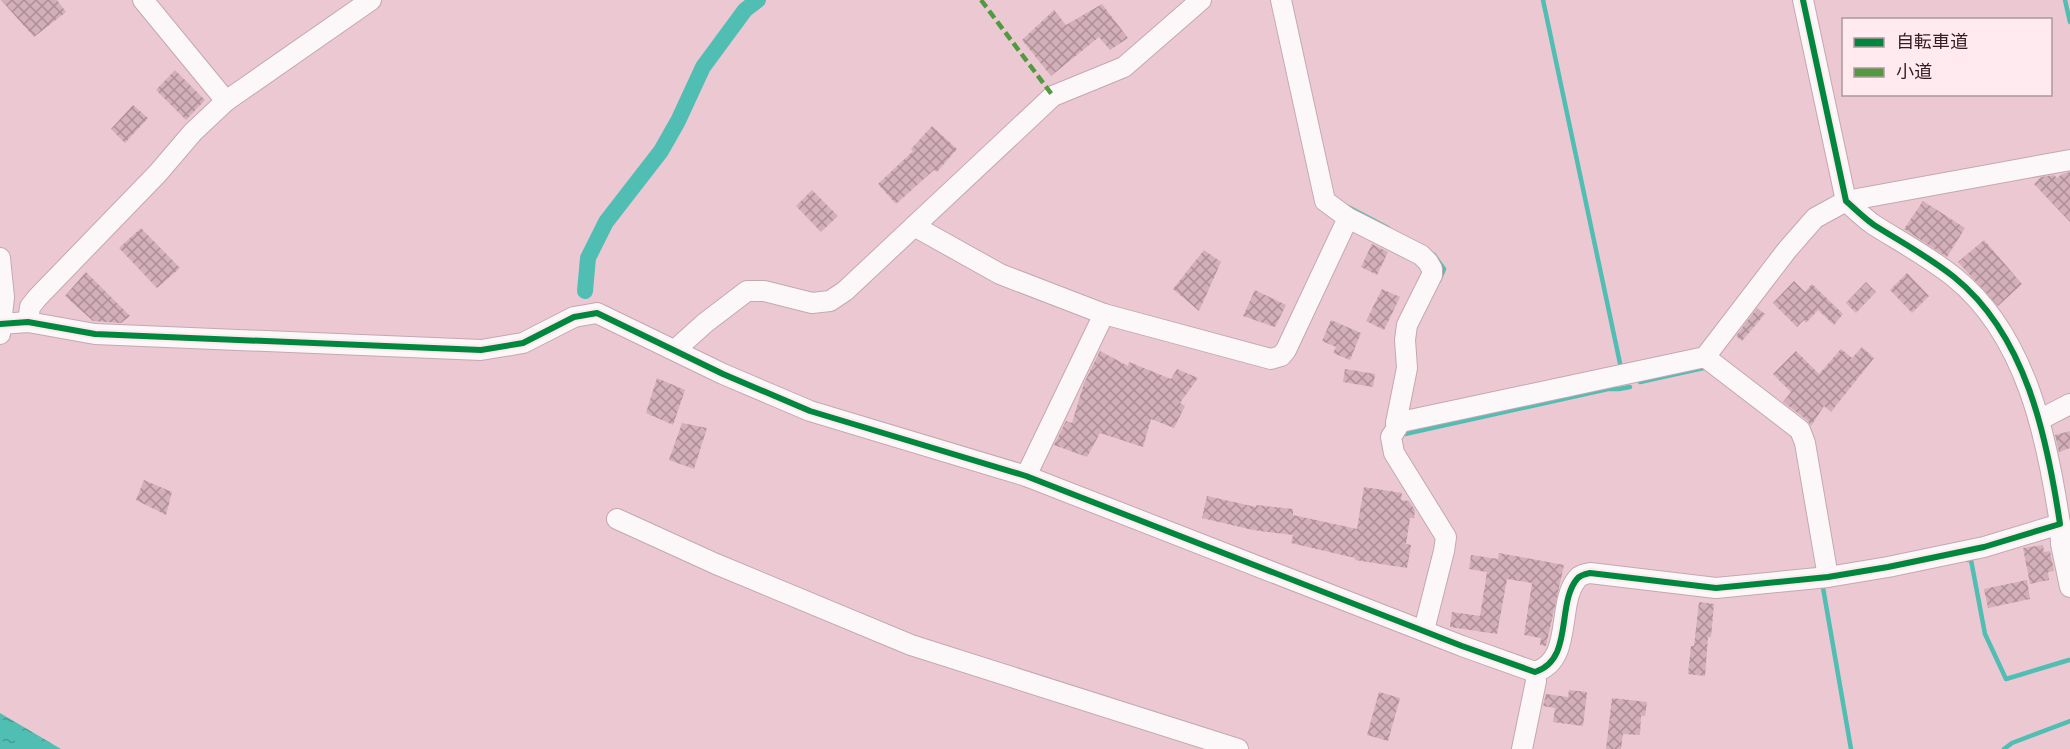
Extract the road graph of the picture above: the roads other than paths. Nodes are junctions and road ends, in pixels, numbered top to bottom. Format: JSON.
{"nodes":[{"id":1,"x":143,"y":0,"type":"edge"},
{"id":2,"x":371,"y":0,"type":"edge"},
{"id":3,"x":1201,"y":0,"type":"edge"},
{"id":4,"x":1281,"y":0,"type":"edge"},
{"id":5,"x":1803,"y":0,"type":"edge"},
{"id":6,"x":226,"y":101,"type":"junction"},
{"id":7,"x":2070,"y":160,"type":"edge"},
{"id":8,"x":1846,"y":201,"type":"junction"},
{"id":9,"x":1348,"y":218,"type":"junction"},
{"id":10,"x":914,"y":226,"type":"junction"},
{"id":11,"x":0,"y":258,"type":"edge"},
{"id":12,"x":1104,"y":314,"type":"junction"},
{"id":13,"x":28,"y":322,"type":"junction"},
{"id":14,"x":1,"y":327,"type":"edge"},
{"id":15,"x":675,"y":350,"type":"junction"},
{"id":16,"x":1705,"y":357,"type":"junction"},
{"id":17,"x":2070,"y":404,"type":"edge"},
{"id":18,"x":2039,"y":420,"type":"junction"},
{"id":19,"x":1396,"y":423,"type":"junction"},
{"id":20,"x":1026,"y":476,"type":"junction"},
{"id":21,"x":617,"y":519,"type":"dead end"},
{"id":22,"x":2060,"y":524,"type":"junction"},
{"id":23,"x":1828,"y":577,"type":"junction"},
{"id":24,"x":2070,"y":587,"type":"edge"},
{"id":25,"x":1424,"y":630,"type":"junction"},
{"id":26,"x":1535,"y":672,"type":"junction"},
{"id":27,"x":1238,"y":749,"type":"edge"},
{"id":28,"x":1522,"y":749,"type":"edge"}],
"edges":[{"from":1,"to":6,"type":"street"},
{"from":2,"to":6,"type":"street"},
{"from":3,"to":10,"type":"street"},
{"from":4,"to":9,"type":"street"},
{"from":5,"to":8,"type":"street"},
{"from":6,"to":13,"type":"street"},
{"from":7,"to":8,"type":"street"},
{"from":8,"to":16,"type":"street"},
{"from":8,"to":18,"type":"street"},
{"from":9,"to":12,"type":"street"},
{"from":9,"to":19,"type":"street"},
{"from":10,"to":12,"type":"street"},
{"from":10,"to":15,"type":"street"},
{"from":11,"to":14,"type":"street"},
{"from":12,"to":20,"type":"street"},
{"from":13,"to":14,"type":"street"},
{"from":13,"to":15,"type":"street"},
{"from":15,"to":20,"type":"street"},
{"from":16,"to":19,"type":"street"},
{"from":16,"to":23,"type":"street"},
{"from":17,"to":18,"type":"street"},
{"from":18,"to":22,"type":"street"},
{"from":19,"to":25,"type":"street"},
{"from":20,"to":25,"type":"street"},
{"from":21,"to":27,"type":"street"},
{"from":22,"to":23,"type":"street"},
{"from":22,"to":24,"type":"street"},
{"from":23,"to":26,"type":"street"},
{"from":25,"to":26,"type":"street"},
{"from":26,"to":28,"type":"street"}]}
